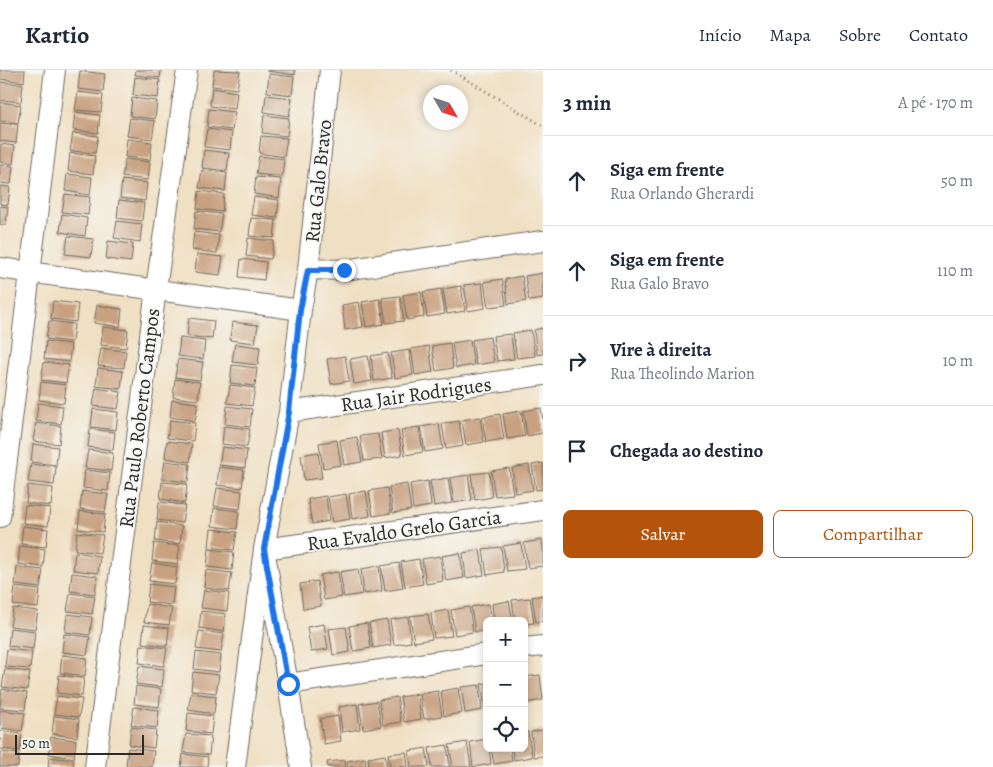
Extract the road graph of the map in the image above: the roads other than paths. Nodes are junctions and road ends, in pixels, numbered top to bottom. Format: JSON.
{"nodes":[{"id":1,"x":55,"y":70,"type":"edge"},
{"id":2,"x":187,"y":70,"type":"edge"},
{"id":3,"x":330,"y":70,"type":"edge"},
{"id":4,"x":543,"y":241,"type":"edge"},
{"id":5,"x":0,"y":268,"type":"edge"},
{"id":6,"x":308,"y":270,"type":"junction"},
{"id":7,"x":30,"y":272,"type":"junction"},
{"id":8,"x":156,"y":289,"type":"junction"},
{"id":9,"x":300,"y":310,"type":"junction"},
{"id":10,"x":543,"y":375,"type":"edge"},
{"id":11,"x":289,"y":412,"type":"junction"},
{"id":12,"x":543,"y":510,"type":"edge"},
{"id":13,"x":0,"y":517,"type":"edge"},
{"id":14,"x":264,"y":549,"type":"junction"},
{"id":15,"x":543,"y":646,"type":"edge"},
{"id":16,"x":528,"y":648,"type":"edge"},
{"id":17,"x":483,"y":655,"type":"edge"},
{"id":18,"x":288,"y":684,"type":"junction"},
{"id":19,"x":95,"y":767,"type":"edge"},
{"id":20,"x":235,"y":767,"type":"edge"},
{"id":21,"x":301,"y":767,"type":"edge"}],
"edges":[{"from":1,"to":7,"type":"street"},
{"from":2,"to":8,"type":"street","name":"Rua Paulo Roberto Campos"},
{"from":3,"to":6,"type":"street","name":"Rua Galo Bravo"},
{"from":4,"to":6,"type":"street"},
{"from":5,"to":7,"type":"street"},
{"from":6,"to":9,"type":"street","name":"Rua Galo Bravo"},
{"from":7,"to":8,"type":"street"},
{"from":7,"to":13,"type":"street"},
{"from":8,"to":9,"type":"street"},
{"from":8,"to":19,"type":"street","name":"Rua Paulo Roberto Campos"},
{"from":9,"to":11,"type":"street","name":"Rua Galo Bravo"},
{"from":10,"to":11,"type":"street","name":"Rua Jair Rodrigues"},
{"from":11,"to":14,"type":"street","name":"Rua Galo Bravo"},
{"from":12,"to":14,"type":"street","name":"Rua Evaldo Grelo Garcia"},
{"from":14,"to":18,"type":"street"},
{"from":14,"to":20,"type":"street","name":"Rua Galo Bravo"},
{"from":15,"to":16,"type":"street"},
{"from":17,"to":18,"type":"street"},
{"from":18,"to":21,"type":"street"}]}
